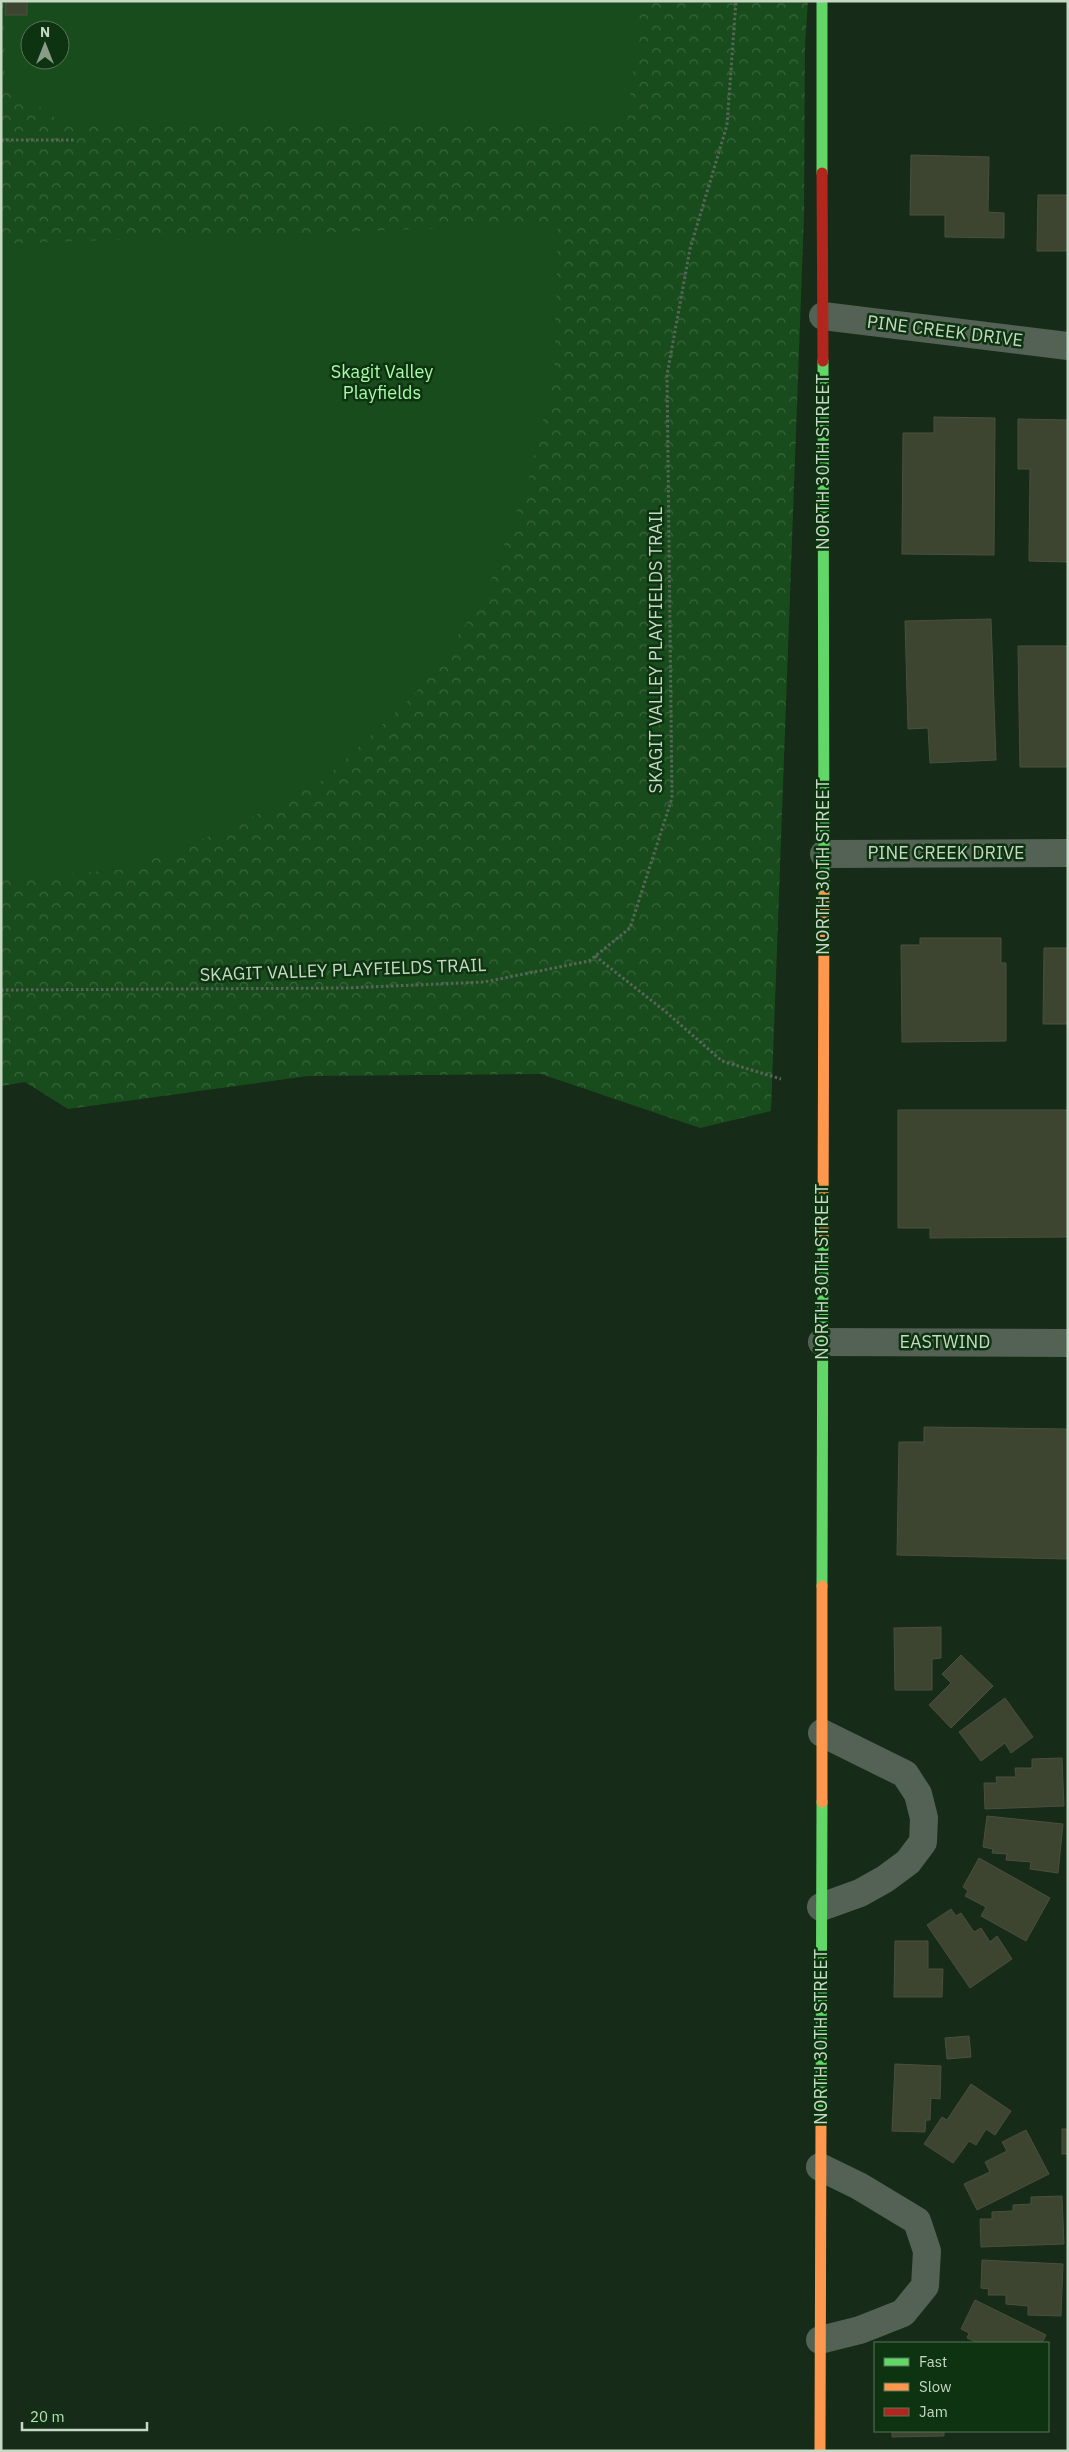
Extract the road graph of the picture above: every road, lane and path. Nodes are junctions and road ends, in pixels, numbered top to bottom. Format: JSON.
{"nodes":[{"id":1,"x":736,"y":1,"type":"edge"},
{"id":2,"x":822,"y":1,"type":"edge"},
{"id":3,"x":1,"y":140,"type":"edge"},
{"id":4,"x":76,"y":140,"type":"dead end"},
{"id":5,"x":823,"y":316,"type":"junction"},
{"id":6,"x":1068,"y":346,"type":"edge"},
{"id":7,"x":1068,"y":853,"type":"edge"},
{"id":8,"x":824,"y":854,"type":"junction"},
{"id":9,"x":595,"y":956,"type":"junction"},
{"id":10,"x":1,"y":990,"type":"edge"},
{"id":11,"x":781,"y":1079,"type":"dead end"},
{"id":12,"x":822,"y":1342,"type":"junction"},
{"id":13,"x":1068,"y":1343,"type":"edge"},
{"id":14,"x":822,"y":1733,"type":"junction"},
{"id":15,"x":821,"y":1907,"type":"junction"},
{"id":16,"x":820,"y":2168,"type":"junction"},
{"id":17,"x":820,"y":2340,"type":"junction"},
{"id":18,"x":820,"y":2451,"type":"edge"}],
"edges":[{"from":1,"to":9,"type":"path","name":"SKAGIT VALLEY PLAYFIELDS TRAIL"},
{"from":2,"to":5,"type":"street","name":"NORTH 30TH STREET"},
{"from":3,"to":4,"type":"path"},
{"from":5,"to":6,"type":"street","name":"PINE CREEK DRIVE"},
{"from":5,"to":8,"type":"street","name":"NORTH 30TH STREET"},
{"from":7,"to":8,"type":"street","name":"PINE CREEK DRIVE"},
{"from":8,"to":12,"type":"street","name":"NORTH 30TH STREET"},
{"from":9,"to":10,"type":"path","name":"SKAGIT VALLEY PLAYFIELDS TRAIL"},
{"from":9,"to":11,"type":"path"},
{"from":12,"to":13,"type":"street","name":"EASTWIND"},
{"from":12,"to":14,"type":"street","name":"NORTH 30TH STREET"},
{"from":14,"to":15,"type":"street","name":"NORTH 30TH STREET"},
{"from":14,"to":15,"type":"street"},
{"from":15,"to":16,"type":"street","name":"NORTH 30TH STREET"},
{"from":16,"to":17,"type":"street","name":"NORTH 30TH STREET"},
{"from":16,"to":17,"type":"street"},
{"from":17,"to":18,"type":"street","name":"NORTH 30TH STREET"}]}
